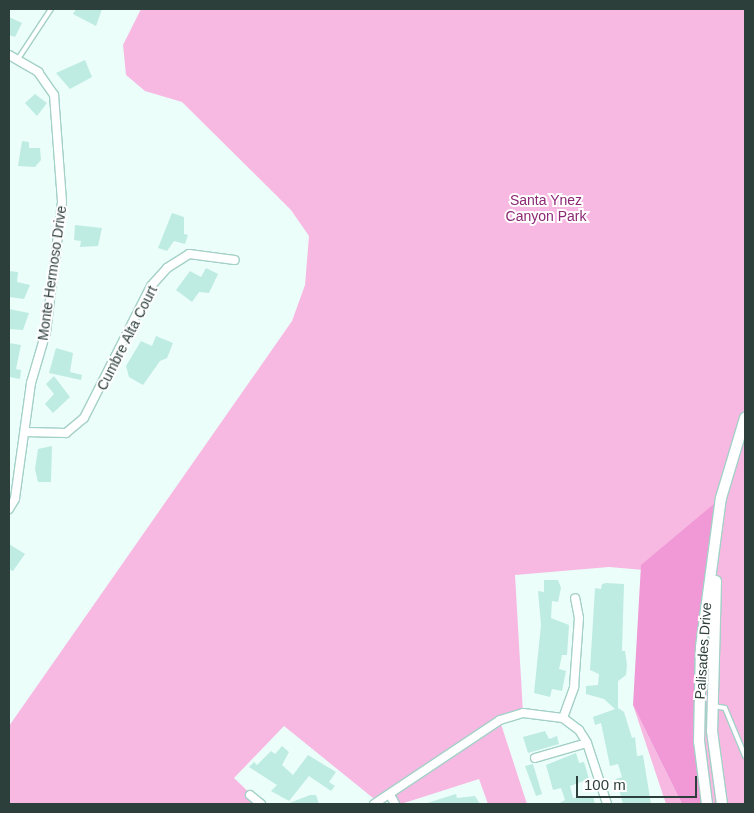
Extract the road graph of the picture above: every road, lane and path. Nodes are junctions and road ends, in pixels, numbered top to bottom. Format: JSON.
{"nodes":[{"id":1,"x":52,"y":9,"type":"edge"},
{"id":2,"x":9,"y":55,"type":"edge"},
{"id":3,"x":18,"y":58,"type":"junction"},
{"id":4,"x":235,"y":260,"type":"dead end"},
{"id":5,"x":745,"y":418,"type":"edge"},
{"id":6,"x":26,"y":432,"type":"junction"},
{"id":7,"x":721,"y":498,"type":"junction"},
{"id":8,"x":9,"y":509,"type":"edge"},
{"id":9,"x":575,"y":598,"type":"dead end"},
{"id":10,"x":712,"y":705,"type":"junction"},
{"id":11,"x":563,"y":718,"type":"junction"},
{"id":12,"x":587,"y":743,"type":"junction"},
{"id":13,"x":745,"y":756,"type":"edge"},
{"id":14,"x":535,"y":758,"type":"dead end"},
{"id":15,"x":250,"y":795,"type":"dead end"},
{"id":16,"x":390,"y":795,"type":"junction"},
{"id":17,"x":724,"y":803,"type":"edge"},
{"id":18,"x":261,"y":804,"type":"edge"},
{"id":19,"x":374,"y":804,"type":"edge"},
{"id":20,"x":395,"y":804,"type":"edge"},
{"id":21,"x":607,"y":804,"type":"edge"},
{"id":22,"x":707,"y":804,"type":"edge"}],
"edges":[{"from":1,"to":3,"type":"lane"},
{"from":2,"to":3,"type":"street","name":"Monte Hermoso Drive"},
{"from":3,"to":6,"type":"street","name":"Monte Hermoso Drive"},
{"from":4,"to":6,"type":"street","name":"Cumbre Alta Court"},
{"from":5,"to":7,"type":"street","name":"Palisades Drive"},
{"from":6,"to":8,"type":"street","name":"Monte Hermoso Drive"},
{"from":7,"to":10,"type":"street","name":"Palisades Drive"},
{"from":7,"to":22,"type":"street","name":"Palisades Drive"},
{"from":9,"to":11,"type":"street"},
{"from":10,"to":13,"type":"lane"},
{"from":10,"to":17,"type":"street","name":"Palisades Drive"},
{"from":11,"to":12,"type":"street"},
{"from":11,"to":16,"type":"street"},
{"from":12,"to":14,"type":"street"},
{"from":12,"to":21,"type":"street"},
{"from":15,"to":18,"type":"street"},
{"from":16,"to":19,"type":"street"},
{"from":16,"to":20,"type":"street"}]}
